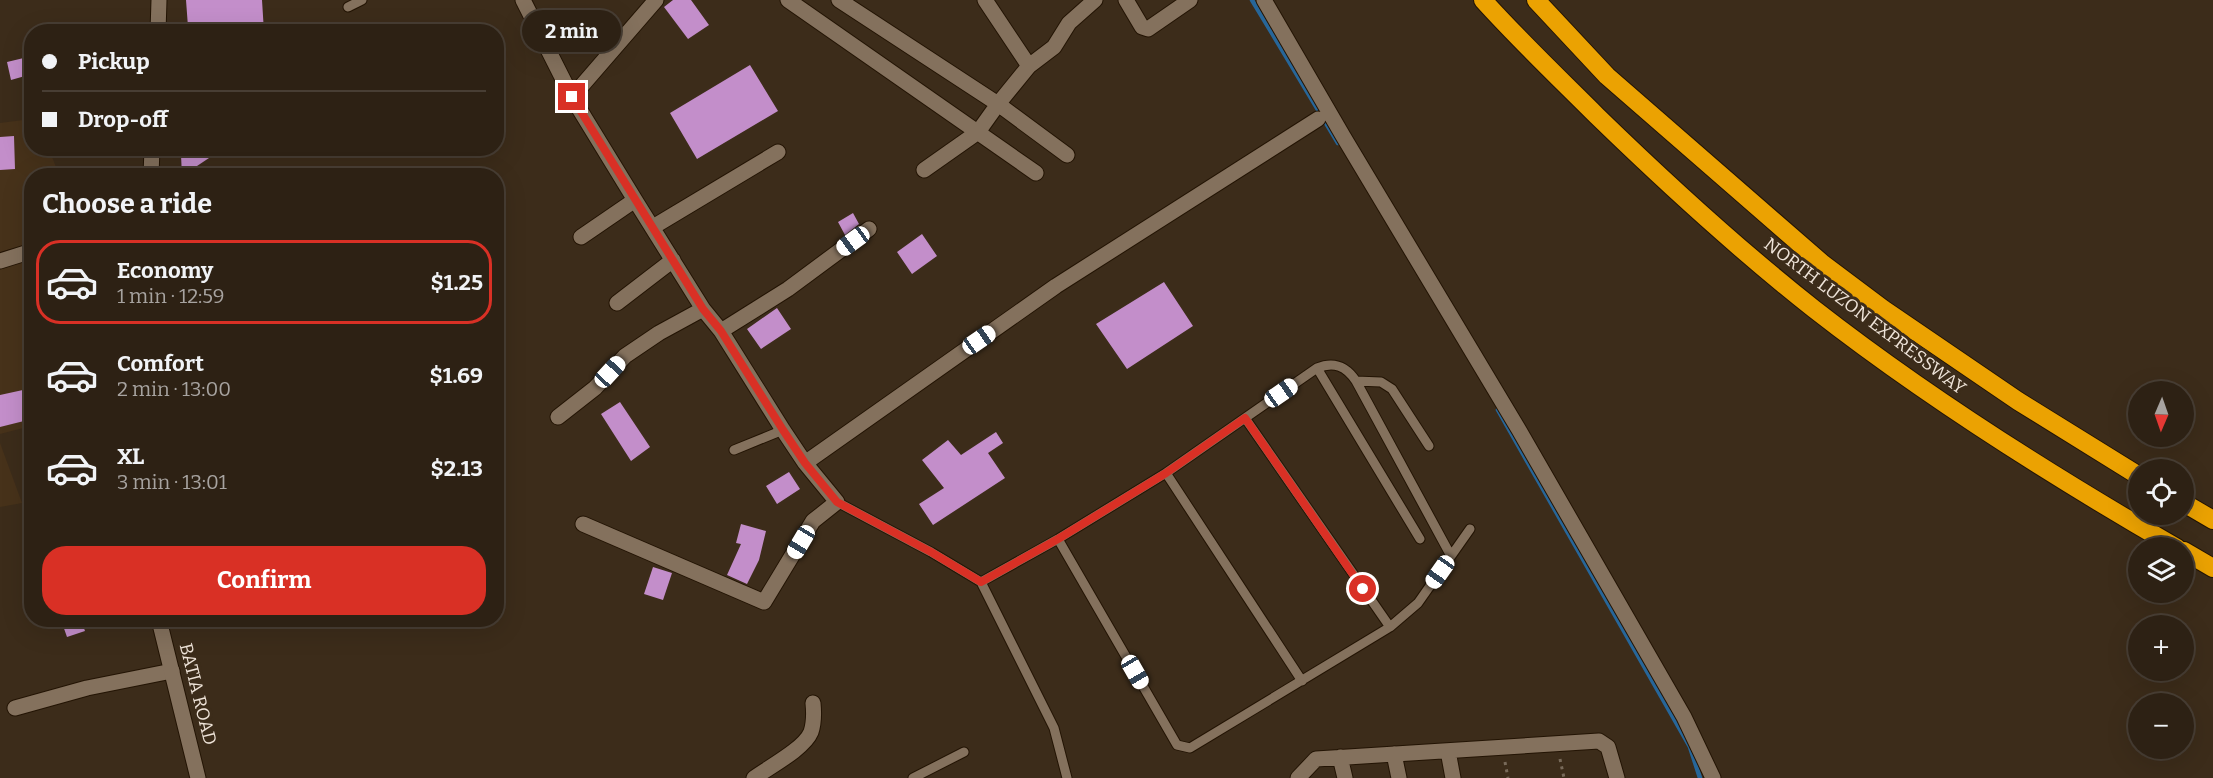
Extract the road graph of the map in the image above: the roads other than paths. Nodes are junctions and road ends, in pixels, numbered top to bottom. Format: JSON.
{"nodes":[{"id":1,"x":159,"y":0,"type":"edge"},
{"id":2,"x":362,"y":0,"type":"edge"},
{"id":3,"x":523,"y":0,"type":"edge"},
{"id":4,"x":656,"y":0,"type":"edge"},
{"id":5,"x":788,"y":0,"type":"edge"},
{"id":6,"x":839,"y":0,"type":"edge"},
{"id":7,"x":985,"y":0,"type":"edge"},
{"id":8,"x":1095,"y":0,"type":"edge"},
{"id":9,"x":1126,"y":0,"type":"edge"},
{"id":10,"x":1190,"y":0,"type":"edge"},
{"id":11,"x":1264,"y":0,"type":"edge"},
{"id":12,"x":1468,"y":0,"type":"edge"},
{"id":13,"x":1483,"y":0,"type":"edge"},
{"id":14,"x":1536,"y":0,"type":"edge"},
{"id":15,"x":348,"y":7,"type":"dead end"},
{"id":16,"x":158,"y":24,"type":"edge"},
{"id":17,"x":1518,"y":39,"type":"junction"},
{"id":18,"x":1029,"y":66,"type":"junction"},
{"id":19,"x":572,"y":97,"type":"junction"},
{"id":20,"x":998,"y":104,"type":"junction"},
{"id":21,"x":1318,"y":119,"type":"dead end"},
{"id":22,"x":978,"y":132,"type":"junction"},
{"id":23,"x":778,"y":152,"type":"dead end"},
{"id":24,"x":1066,"y":155,"type":"dead end"},
{"id":25,"x":924,"y":170,"type":"dead end"},
{"id":26,"x":1036,"y":173,"type":"dead end"},
{"id":27,"x":635,"y":200,"type":"junction"},
{"id":28,"x":653,"y":227,"type":"junction"},
{"id":29,"x":869,"y":229,"type":"dead end"},
{"id":30,"x":581,"y":237,"type":"dead end"},
{"id":31,"x":24,"y":254,"type":"edge"},
{"id":32,"x":673,"y":260,"type":"junction"},
{"id":33,"x":0,"y":261,"type":"edge"},
{"id":34,"x":617,"y":303,"type":"dead end"},
{"id":35,"x":703,"y":309,"type":"junction"},
{"id":36,"x":721,"y":331,"type":"junction"},
{"id":37,"x":1317,"y":368,"type":"junction"},
{"id":38,"x":1356,"y":381,"type":"junction"},
{"id":39,"x":558,"y":417,"type":"dead end"},
{"id":40,"x":1245,"y":418,"type":"junction"},
{"id":41,"x":783,"y":430,"type":"junction"},
{"id":42,"x":1429,"y":446,"type":"dead end"},
{"id":43,"x":734,"y":450,"type":"dead end"},
{"id":44,"x":805,"y":463,"type":"junction"},
{"id":45,"x":2128,"y":469,"type":"edge"},
{"id":46,"x":1166,"y":473,"type":"junction"},
{"id":47,"x":837,"y":502,"type":"junction"},
{"id":48,"x":2194,"y":509,"type":"edge"},
{"id":49,"x":2213,"y":520,"type":"edge"},
{"id":50,"x":583,"y":524,"type":"dead end"},
{"id":51,"x":1470,"y":529,"type":"dead end"},
{"id":52,"x":2158,"y":537,"type":"edge"},
{"id":53,"x":1058,"y":539,"type":"junction"},
{"id":54,"x":1420,"y":539,"type":"dead end"},
{"id":55,"x":1451,"y":556,"type":"junction"},
{"id":56,"x":2194,"y":557,"type":"edge"},
{"id":57,"x":2213,"y":568,"type":"edge"},
{"id":58,"x":981,"y":582,"type":"junction"},
{"id":59,"x":161,"y":627,"type":"edge"},
{"id":60,"x":1390,"y":627,"type":"junction"},
{"id":61,"x":172,"y":671,"type":"junction"},
{"id":62,"x":1302,"y":681,"type":"junction"},
{"id":63,"x":813,"y":703,"type":"dead end"},
{"id":64,"x":15,"y":708,"type":"dead end"},
{"id":65,"x":1448,"y":751,"type":"junction"},
{"id":66,"x":964,"y":752,"type":"dead end"},
{"id":67,"x":1394,"y":754,"type":"junction"},
{"id":68,"x":1340,"y":757,"type":"junction"},
{"id":69,"x":198,"y":778,"type":"edge"},
{"id":70,"x":754,"y":778,"type":"edge"},
{"id":71,"x":913,"y":778,"type":"edge"},
{"id":72,"x":1067,"y":778,"type":"edge"},
{"id":73,"x":1298,"y":778,"type":"edge"},
{"id":74,"x":1345,"y":778,"type":"edge"},
{"id":75,"x":1399,"y":778,"type":"edge"},
{"id":76,"x":1453,"y":778,"type":"edge"},
{"id":77,"x":1617,"y":778,"type":"edge"},
{"id":78,"x":1713,"y":778,"type":"edge"}],
"edges":[{"from":1,"to":16,"type":"street"},
{"from":2,"to":15,"type":"lane"},
{"from":3,"to":19,"type":"street"},
{"from":4,"to":19,"type":"street"},
{"from":5,"to":22,"type":"street"},
{"from":6,"to":20,"type":"street"},
{"from":7,"to":18,"type":"street"},
{"from":8,"to":18,"type":"street"},
{"from":9,"to":10,"type":"street"},
{"from":11,"to":78,"type":"street"},
{"from":12,"to":17,"type":"highway"},
{"from":13,"to":17,"type":"highway","name":"NORTH LUZON EXPRESSWAY"},
{"from":14,"to":45,"type":"highway","name":"NORTH LUZON EXPRESSWAY"},
{"from":17,"to":52,"type":"highway","name":"NORTH LUZON EXPRESSWAY"},
{"from":18,"to":20,"type":"street"},
{"from":19,"to":27,"type":"street"},
{"from":20,"to":22,"type":"street"},
{"from":20,"to":24,"type":"street"},
{"from":21,"to":44,"type":"street"},
{"from":22,"to":25,"type":"street"},
{"from":22,"to":26,"type":"street"},
{"from":23,"to":28,"type":"street"},
{"from":27,"to":28,"type":"street"},
{"from":27,"to":30,"type":"street"},
{"from":28,"to":32,"type":"street"},
{"from":29,"to":36,"type":"street"},
{"from":31,"to":33,"type":"street"},
{"from":32,"to":34,"type":"street"},
{"from":32,"to":35,"type":"street"},
{"from":35,"to":36,"type":"street"},
{"from":35,"to":39,"type":"street"},
{"from":36,"to":41,"type":"street"},
{"from":37,"to":38,"type":"lane"},
{"from":37,"to":40,"type":"lane"},
{"from":37,"to":54,"type":"lane"},
{"from":38,"to":42,"type":"lane"},
{"from":38,"to":55,"type":"lane"},
{"from":40,"to":46,"type":"lane"},
{"from":40,"to":60,"type":"lane"},
{"from":41,"to":43,"type":"lane"},
{"from":41,"to":44,"type":"street"},
{"from":44,"to":47,"type":"street"},
{"from":46,"to":53,"type":"lane"},
{"from":46,"to":62,"type":"lane"},
{"from":47,"to":50,"type":"street"},
{"from":47,"to":58,"type":"lane"},
{"from":48,"to":49,"type":"highway"},
{"from":51,"to":55,"type":"lane"},
{"from":53,"to":58,"type":"lane"},
{"from":53,"to":62,"type":"lane"},
{"from":55,"to":60,"type":"lane"},
{"from":56,"to":57,"type":"highway"},
{"from":58,"to":72,"type":"lane"},
{"from":59,"to":61,"type":"street","name":"BATIA ROAD"},
{"from":60,"to":62,"type":"lane"},
{"from":61,"to":64,"type":"street"},
{"from":61,"to":69,"type":"street","name":"BATIA ROAD"},
{"from":63,"to":70,"type":"street"},
{"from":65,"to":67,"type":"street"},
{"from":65,"to":76,"type":"street"},
{"from":65,"to":77,"type":"street"},
{"from":66,"to":71,"type":"lane"},
{"from":67,"to":68,"type":"street"},
{"from":67,"to":75,"type":"street"},
{"from":68,"to":73,"type":"street"},
{"from":68,"to":74,"type":"street"}]}
